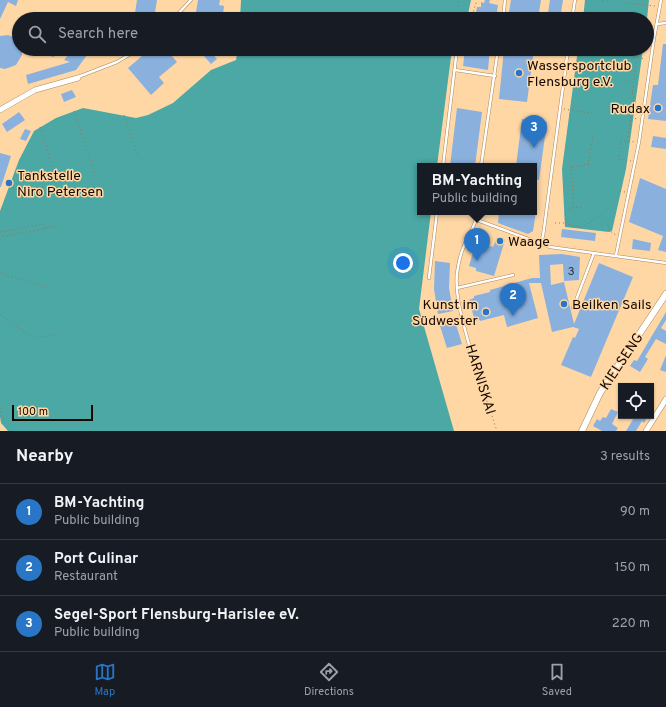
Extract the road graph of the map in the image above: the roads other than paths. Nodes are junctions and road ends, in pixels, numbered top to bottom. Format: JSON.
{"nodes":[{"id":1,"x":191,"y":0,"type":"edge"},
{"id":2,"x":505,"y":0,"type":"edge"},
{"id":3,"x":575,"y":0,"type":"edge"},
{"id":4,"x":661,"y":0,"type":"edge"},
{"id":5,"x":180,"y":12,"type":"edge"},
{"id":6,"x":503,"y":12,"type":"edge"},
{"id":7,"x":573,"y":12,"type":"edge"},
{"id":8,"x":666,"y":23,"type":"edge"},
{"id":9,"x":657,"y":24,"type":"junction"},
{"id":10,"x":654,"y":42,"type":"edge"},
{"id":11,"x":127,"y":56,"type":"edge"},
{"id":12,"x":457,"y":56,"type":"edge"},
{"id":13,"x":497,"y":56,"type":"edge"},
{"id":14,"x":567,"y":56,"type":"edge"},
{"id":15,"x":652,"y":56,"type":"edge"},
{"id":16,"x":455,"y":70,"type":"junction"},
{"id":17,"x":495,"y":76,"type":"junction"},
{"id":18,"x":78,"y":78,"type":"joint"},
{"id":19,"x":0,"y":110,"type":"edge"},
{"id":20,"x":443,"y":163,"type":"edge"},
{"id":21,"x":481,"y":163,"type":"edge"},
{"id":22,"x":436,"y":215,"type":"edge"},
{"id":23,"x":477,"y":215,"type":"edge"},
{"id":24,"x":477,"y":220,"type":"junction"},
{"id":25,"x":540,"y":243,"type":"junction"},
{"id":26,"x":594,"y":253,"type":"junction"},
{"id":27,"x":616,"y":255,"type":"junction"},
{"id":28,"x":666,"y":263,"type":"edge"},
{"id":29,"x":513,"y":275,"type":"dead end"},
{"id":30,"x":429,"y":278,"type":"dead end"},
{"id":31,"x":457,"y":288,"type":"junction"},
{"id":32,"x":666,"y":294,"type":"edge"},
{"id":33,"x":573,"y":308,"type":"dead end"},
{"id":34,"x":472,"y":356,"type":"road end"},
{"id":35,"x":666,"y":399,"type":"edge"},
{"id":36,"x":582,"y":431,"type":"edge"},
{"id":37,"x":646,"y":431,"type":"edge"}],
"edges":[{"from":1,"to":5,"type":"lane"},
{"from":2,"to":6,"type":"lane"},
{"from":3,"to":7,"type":"lane"},
{"from":4,"to":9,"type":"lane"},
{"from":8,"to":9,"type":"lane"},
{"from":9,"to":10,"type":"lane"},
{"from":11,"to":18,"type":"lane"},
{"from":12,"to":16,"type":"lane"},
{"from":13,"to":17,"type":"lane"},
{"from":14,"to":25,"type":"lane"},
{"from":15,"to":27,"type":"lane"},
{"from":16,"to":17,"type":"lane"},
{"from":16,"to":20,"type":"lane"},
{"from":17,"to":21,"type":"lane"},
{"from":18,"to":19,"type":"street"},
{"from":22,"to":30,"type":"lane"},
{"from":23,"to":24,"type":"lane","name":"HARNISKAI"},
{"from":24,"to":25,"type":"lane"},
{"from":24,"to":31,"type":"lane","name":"HARNISKAI"},
{"from":25,"to":26,"type":"lane"},
{"from":26,"to":27,"type":"lane"},
{"from":26,"to":33,"type":"lane"},
{"from":27,"to":28,"type":"lane"},
{"from":29,"to":31,"type":"lane"},
{"from":31,"to":34,"type":"lane","name":"HARNISKAI"},
{"from":32,"to":36,"type":"street","name":"KIELSENG"},
{"from":35,"to":37,"type":"street"}]}
